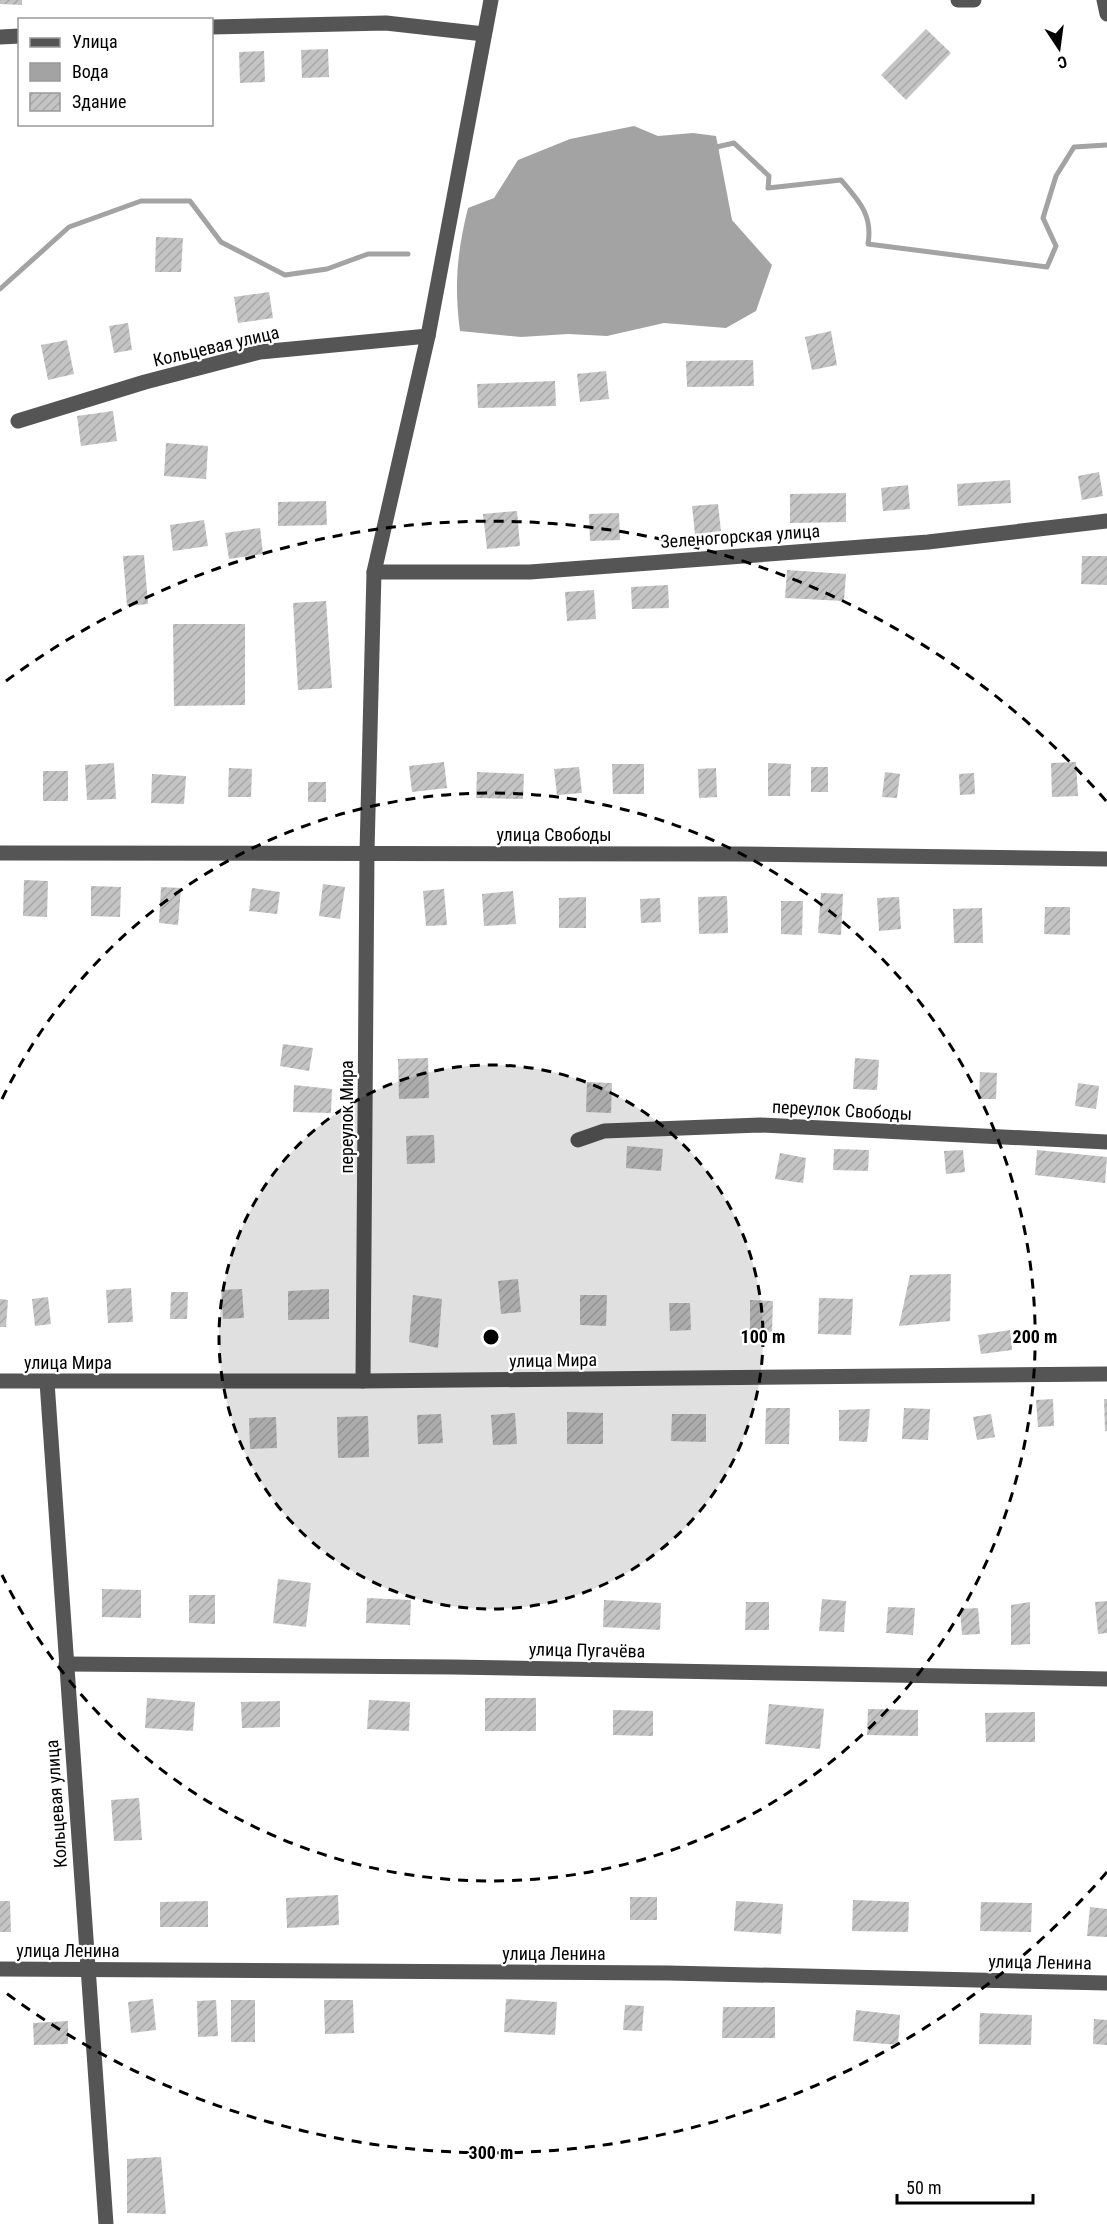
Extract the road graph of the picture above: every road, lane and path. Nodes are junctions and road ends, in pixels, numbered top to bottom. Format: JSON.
{"nodes":[{"id":1,"x":491,"y":0,"type":"edge"},
{"id":2,"x":958,"y":0,"type":"edge"},
{"id":3,"x":974,"y":0,"type":"edge"},
{"id":4,"x":1104,"y":0,"type":"edge"},
{"id":5,"x":1107,"y":14,"type":"edge"},
{"id":6,"x":213,"y":27,"type":"edge"},
{"id":7,"x":484,"y":34,"type":"junction"},
{"id":8,"x":18,"y":36,"type":"edge"},
{"id":9,"x":0,"y":37,"type":"edge"},
{"id":10,"x":428,"y":336,"type":"junction"},
{"id":11,"x":18,"y":421,"type":"dead end"},
{"id":12,"x":1107,"y":521,"type":"edge"},
{"id":13,"x":374,"y":572,"type":"junction"},
{"id":14,"x":367,"y":852,"type":"junction"},
{"id":15,"x":0,"y":853,"type":"edge"},
{"id":16,"x":1107,"y":859,"type":"edge"},
{"id":17,"x":578,"y":1140,"type":"dead end"},
{"id":18,"x":1107,"y":1142,"type":"edge"},
{"id":19,"x":1107,"y":1374,"type":"edge"},
{"id":20,"x":0,"y":1381,"type":"edge"},
{"id":21,"x":363,"y":1381,"type":"junction"},
{"id":22,"x":48,"y":1382,"type":"junction"},
{"id":23,"x":66,"y":1664,"type":"junction"},
{"id":24,"x":1107,"y":1679,"type":"edge"},
{"id":25,"x":0,"y":1969,"type":"edge"},
{"id":26,"x":87,"y":1970,"type":"junction"},
{"id":27,"x":1107,"y":1983,"type":"edge"},
{"id":28,"x":106,"y":2224,"type":"edge"}],
"edges":[{"from":1,"to":7,"type":"street","name":"переулок Мира"},
{"from":2,"to":3,"type":"street"},
{"from":4,"to":5,"type":"street"},
{"from":6,"to":7,"type":"street"},
{"from":7,"to":10,"type":"street","name":"переулок Мира"},
{"from":8,"to":9,"type":"street"},
{"from":10,"to":11,"type":"street","name":"Кольцевая улица"},
{"from":10,"to":13,"type":"street","name":"переулок Мира"},
{"from":12,"to":13,"type":"street","name":"Зеленогорская улица"},
{"from":13,"to":14,"type":"street","name":"переулок Мира"},
{"from":14,"to":15,"type":"street","name":"улица Свободы"},
{"from":14,"to":16,"type":"street","name":"улица Свободы"},
{"from":14,"to":21,"type":"street","name":"переулок Мира"},
{"from":17,"to":18,"type":"street","name":"переулок Свободы"},
{"from":19,"to":21,"type":"street","name":"улица Мира"},
{"from":20,"to":22,"type":"street","name":"улица Мира"},
{"from":21,"to":22,"type":"street","name":"улица Мира"},
{"from":22,"to":23,"type":"street","name":"Кольцевая улица"},
{"from":23,"to":24,"type":"street","name":"улица Пугачёва"},
{"from":23,"to":26,"type":"street","name":"Кольцевая улица"},
{"from":25,"to":26,"type":"street","name":"улица Ленина"},
{"from":26,"to":27,"type":"street","name":"улица Ленина"},
{"from":26,"to":28,"type":"street","name":"Кольцевая улица"}]}
